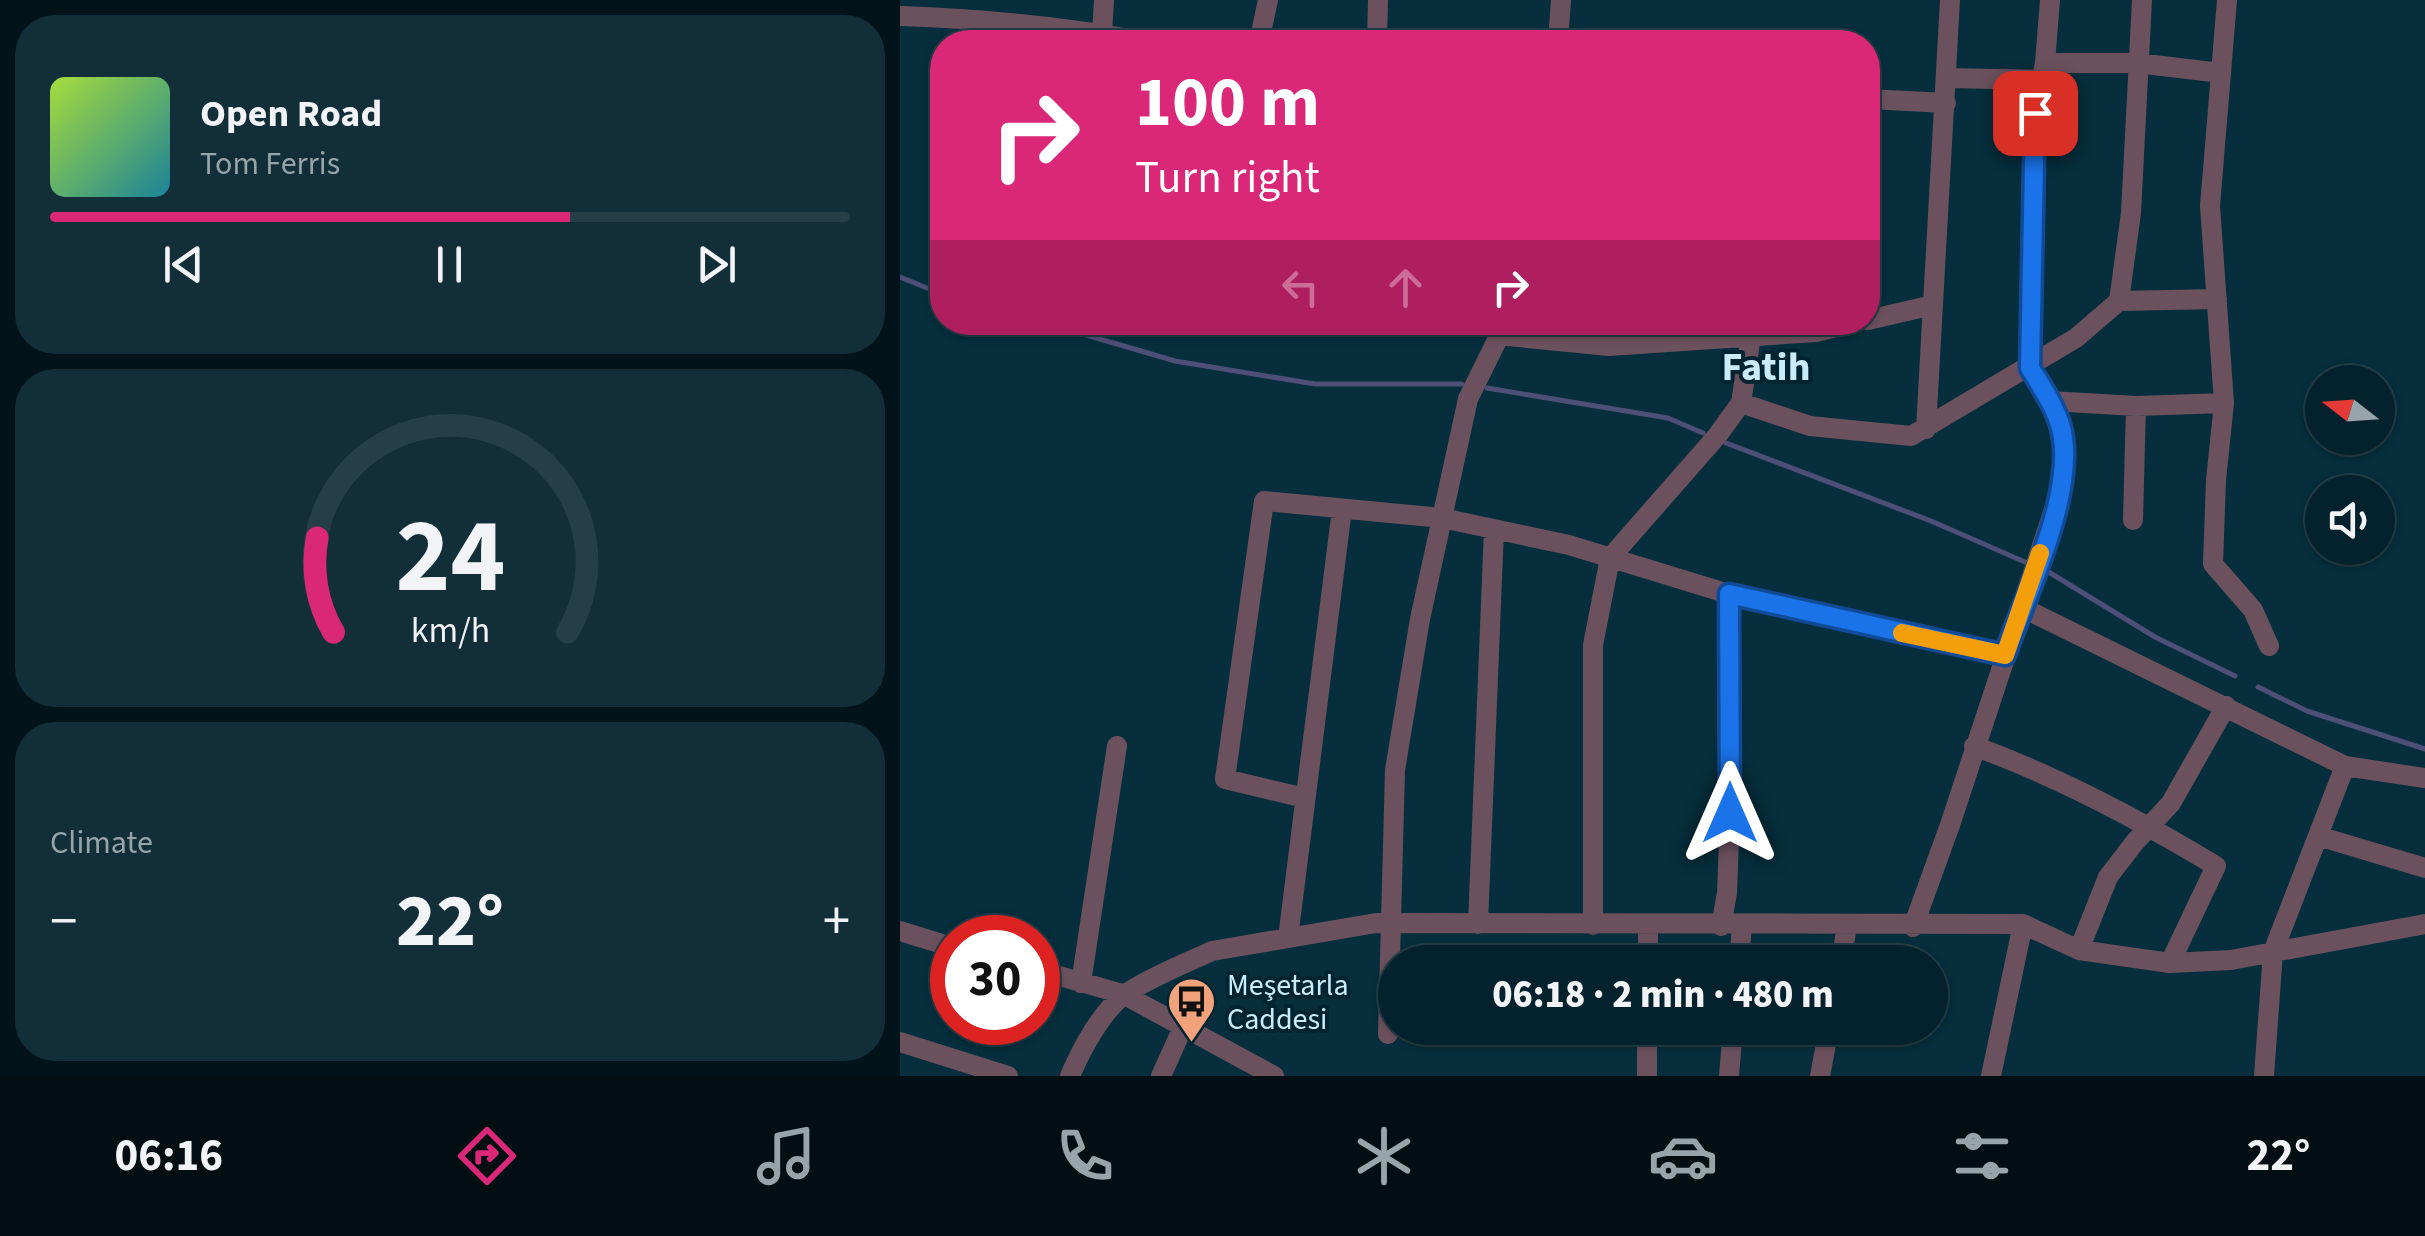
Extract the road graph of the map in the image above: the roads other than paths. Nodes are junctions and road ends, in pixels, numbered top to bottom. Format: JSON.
{"nodes":[{"id":1,"x":1104,"y":0,"type":"edge"},
{"id":2,"x":1268,"y":0,"type":"edge"},
{"id":3,"x":1378,"y":0,"type":"edge"},
{"id":4,"x":1561,"y":0,"type":"edge"},
{"id":5,"x":1950,"y":0,"type":"edge"},
{"id":6,"x":2050,"y":0,"type":"edge"},
{"id":7,"x":2142,"y":0,"type":"edge"},
{"id":8,"x":2227,"y":0,"type":"edge"},
{"id":9,"x":900,"y":16,"type":"edge"},
{"id":10,"x":988,"y":20,"type":"junction"},
{"id":11,"x":990,"y":30,"type":"edge"},
{"id":12,"x":1069,"y":30,"type":"edge"},
{"id":13,"x":1102,"y":30,"type":"edge"},
{"id":14,"x":1262,"y":30,"type":"edge"},
{"id":15,"x":1377,"y":30,"type":"edge"},
{"id":16,"x":1559,"y":30,"type":"edge"},
{"id":17,"x":2137,"y":63,"type":"junction"},
{"id":18,"x":2043,"y":72,"type":"junction"},
{"id":19,"x":2221,"y":72,"type":"junction"},
{"id":20,"x":1948,"y":78,"type":"junction"},
{"id":21,"x":1880,"y":100,"type":"edge"},
{"id":22,"x":1946,"y":103,"type":"junction"},
{"id":23,"x":2217,"y":299,"type":"junction"},
{"id":24,"x":2119,"y":302,"type":"junction"},
{"id":25,"x":1933,"y":304,"type":"junction"},
{"id":26,"x":1880,"y":317,"type":"edge"},
{"id":27,"x":1499,"y":335,"type":"edge"},
{"id":28,"x":1540,"y":335,"type":"edge"},
{"id":29,"x":1767,"y":335,"type":"edge"},
{"id":30,"x":1751,"y":336,"type":"junction"},
{"id":31,"x":2030,"y":368,"type":"junction"},
{"id":32,"x":2050,"y":401,"type":"junction"},
{"id":33,"x":1741,"y":403,"type":"junction"},
{"id":34,"x":2224,"y":403,"type":"junction"},
{"id":35,"x":2136,"y":406,"type":"junction"},
{"id":36,"x":1926,"y":428,"type":"junction"},
{"id":37,"x":1342,"y":509,"type":"junction"},
{"id":38,"x":1442,"y":518,"type":"junction"},
{"id":39,"x":2134,"y":520,"type":"dead end"},
{"id":40,"x":1494,"y":529,"type":"junction"},
{"id":41,"x":1610,"y":558,"type":"junction"},
{"id":42,"x":1729,"y":594,"type":"junction"},
{"id":43,"x":2021,"y":607,"type":"junction"},
{"id":44,"x":2269,"y":646,"type":"dead end"},
{"id":45,"x":2005,"y":655,"type":"junction"},
{"id":46,"x":2226,"y":706,"type":"junction"},
{"id":47,"x":1118,"y":746,"type":"dead end"},
{"id":48,"x":1974,"y":746,"type":"junction"},
{"id":49,"x":2345,"y":766,"type":"junction"},
{"id":50,"x":2425,"y":778,"type":"edge"},
{"id":51,"x":1304,"y":798,"type":"junction"},
{"id":52,"x":2150,"y":826,"type":"junction"},
{"id":53,"x":2318,"y":836,"type":"junction"},
{"id":54,"x":2425,"y":868,"type":"edge"},
{"id":55,"x":1390,"y":924,"type":"junction"},
{"id":56,"x":1478,"y":924,"type":"junction"},
{"id":57,"x":2022,"y":924,"type":"junction"},
{"id":58,"x":2425,"y":924,"type":"edge"},
{"id":59,"x":1592,"y":925,"type":"junction"},
{"id":60,"x":1648,"y":925,"type":"junction"},
{"id":61,"x":1732,"y":926,"type":"junction"},
{"id":62,"x":1847,"y":926,"type":"junction"},
{"id":63,"x":1913,"y":926,"type":"junction"},
{"id":64,"x":900,"y":931,"type":"edge"},
{"id":65,"x":1288,"y":938,"type":"junction"},
{"id":66,"x":930,"y":940,"type":"edge"},
{"id":67,"x":1390,"y":945,"type":"edge"},
{"id":68,"x":1648,"y":945,"type":"edge"},
{"id":69,"x":1736,"y":945,"type":"edge"},
{"id":70,"x":1843,"y":945,"type":"edge"},
{"id":71,"x":2079,"y":950,"type":"junction"},
{"id":72,"x":2273,"y":952,"type":"junction"},
{"id":73,"x":2170,"y":963,"type":"junction"},
{"id":74,"x":1060,"y":976,"type":"edge"},
{"id":75,"x":1081,"y":982,"type":"junction"},
{"id":76,"x":1124,"y":994,"type":"junction"},
{"id":77,"x":1183,"y":1027,"type":"junction"},
{"id":78,"x":900,"y":1042,"type":"edge"},
{"id":79,"x":1647,"y":1045,"type":"edge"},
{"id":80,"x":1731,"y":1045,"type":"edge"},
{"id":81,"x":1826,"y":1045,"type":"edge"},
{"id":82,"x":1008,"y":1076,"type":"edge"},
{"id":83,"x":1070,"y":1076,"type":"edge"},
{"id":84,"x":1161,"y":1076,"type":"edge"},
{"id":85,"x":1274,"y":1076,"type":"edge"},
{"id":86,"x":1647,"y":1076,"type":"edge"},
{"id":87,"x":1728,"y":1076,"type":"edge"},
{"id":88,"x":1820,"y":1076,"type":"edge"},
{"id":89,"x":1990,"y":1076,"type":"edge"},
{"id":90,"x":2264,"y":1076,"type":"edge"}],
"edges":[{"from":1,"to":13,"type":"street"},
{"from":2,"to":14,"type":"street"},
{"from":3,"to":15,"type":"street"},
{"from":4,"to":16,"type":"street"},
{"from":5,"to":20,"type":"street"},
{"from":6,"to":18,"type":"street"},
{"from":7,"to":17,"type":"street"},
{"from":8,"to":19,"type":"street"},
{"from":9,"to":10,"type":"street"},
{"from":10,"to":11,"type":"street"},
{"from":10,"to":12,"type":"street"},
{"from":17,"to":18,"type":"street"},
{"from":17,"to":19,"type":"street"},
{"from":17,"to":24,"type":"street"},
{"from":18,"to":20,"type":"street"},
{"from":18,"to":31,"type":"street"},
{"from":19,"to":23,"type":"street"},
{"from":20,"to":22,"type":"street"},
{"from":21,"to":22,"type":"street"},
{"from":22,"to":25,"type":"street"},
{"from":23,"to":24,"type":"street"},
{"from":23,"to":34,"type":"street"},
{"from":24,"to":31,"type":"street"},
{"from":25,"to":26,"type":"street"},
{"from":25,"to":36,"type":"street"},
{"from":27,"to":38,"type":"street"},
{"from":28,"to":30,"type":"street"},
{"from":29,"to":30,"type":"street"},
{"from":30,"to":33,"type":"street"},
{"from":31,"to":32,"type":"street"},
{"from":31,"to":36,"type":"street"},
{"from":32,"to":35,"type":"street"},
{"from":32,"to":43,"type":"street"},
{"from":33,"to":36,"type":"street"},
{"from":33,"to":41,"type":"street"},
{"from":34,"to":35,"type":"street"},
{"from":34,"to":44,"type":"street"},
{"from":35,"to":39,"type":"street"},
{"from":37,"to":38,"type":"street"},
{"from":37,"to":51,"type":"street"},
{"from":37,"to":51,"type":"street"},
{"from":38,"to":40,"type":"street"},
{"from":38,"to":55,"type":"street"},
{"from":40,"to":41,"type":"street"},
{"from":40,"to":56,"type":"street"},
{"from":41,"to":42,"type":"street"},
{"from":41,"to":59,"type":"street"},
{"from":42,"to":45,"type":"street"},
{"from":42,"to":61,"type":"street"},
{"from":43,"to":45,"type":"street"},
{"from":43,"to":46,"type":"street"},
{"from":45,"to":48,"type":"street"},
{"from":46,"to":49,"type":"street"},
{"from":46,"to":52,"type":"street"},
{"from":47,"to":75,"type":"street"},
{"from":48,"to":52,"type":"street"},
{"from":48,"to":63,"type":"street"},
{"from":49,"to":50,"type":"street"},
{"from":49,"to":53,"type":"street"},
{"from":51,"to":65,"type":"street"},
{"from":52,"to":71,"type":"street"},
{"from":52,"to":73,"type":"street"},
{"from":53,"to":54,"type":"street"},
{"from":53,"to":72,"type":"street"},
{"from":55,"to":56,"type":"street"},
{"from":55,"to":65,"type":"street"},
{"from":55,"to":67,"type":"street"},
{"from":56,"to":59,"type":"street"},
{"from":57,"to":63,"type":"street"},
{"from":57,"to":71,"type":"street"},
{"from":57,"to":89,"type":"street"},
{"from":58,"to":72,"type":"street"},
{"from":59,"to":60,"type":"street"},
{"from":60,"to":61,"type":"street"},
{"from":60,"to":68,"type":"street"},
{"from":61,"to":62,"type":"street"},
{"from":61,"to":69,"type":"street"},
{"from":62,"to":63,"type":"street"},
{"from":62,"to":70,"type":"street"},
{"from":64,"to":66,"type":"street"},
{"from":65,"to":76,"type":"street"},
{"from":71,"to":73,"type":"street"},
{"from":72,"to":73,"type":"street"},
{"from":72,"to":90,"type":"street"},
{"from":74,"to":75,"type":"street"},
{"from":75,"to":76,"type":"street"},
{"from":76,"to":77,"type":"street"},
{"from":76,"to":83,"type":"street"},
{"from":77,"to":84,"type":"street"},
{"from":77,"to":85,"type":"street"},
{"from":78,"to":82,"type":"street"},
{"from":79,"to":86,"type":"street"},
{"from":80,"to":87,"type":"street"},
{"from":81,"to":88,"type":"street"}]}
